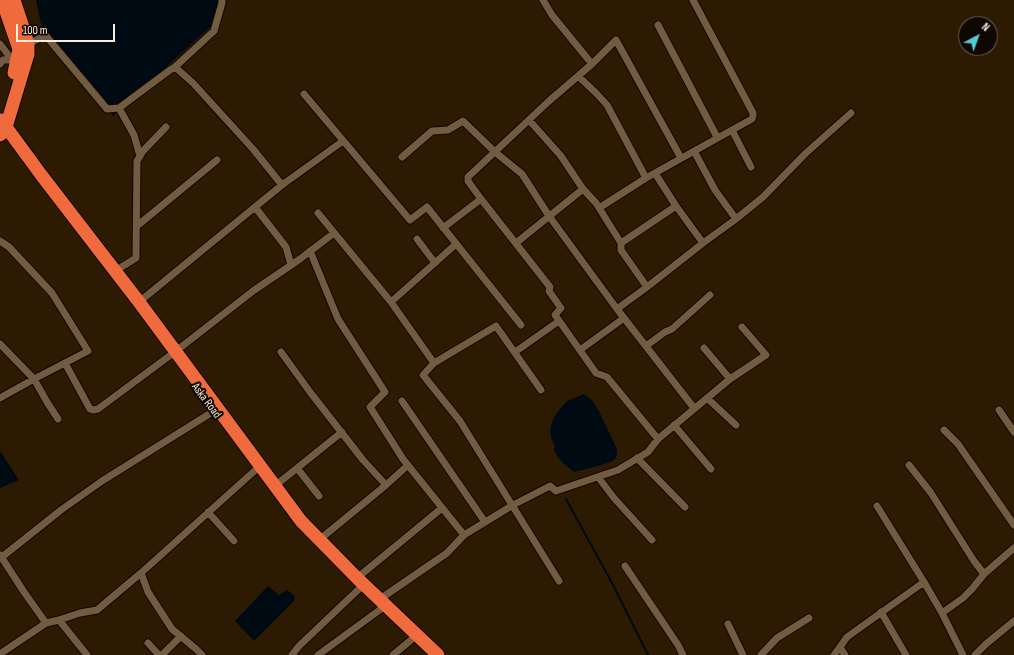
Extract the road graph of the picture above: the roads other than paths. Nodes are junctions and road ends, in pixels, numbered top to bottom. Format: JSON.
{"nodes":[{"id":1,"x":2,"y":0,"type":"edge"},
{"id":2,"x":14,"y":0,"type":"edge"},
{"id":3,"x":222,"y":0,"type":"edge"},
{"id":4,"x":543,"y":0,"type":"edge"},
{"id":5,"x":693,"y":0,"type":"edge"},
{"id":6,"x":658,"y":25,"type":"dead end"},
{"id":7,"x":0,"y":44,"type":"edge"},
{"id":8,"x":19,"y":56,"type":"junction"},
{"id":9,"x":0,"y":64,"type":"edge"},
{"id":10,"x":592,"y":64,"type":"junction"},
{"id":11,"x":176,"y":68,"type":"junction"},
{"id":12,"x":578,"y":76,"type":"junction"},
{"id":13,"x":304,"y":94,"type":"dead end"},
{"id":14,"x":119,"y":108,"type":"junction"},
{"id":15,"x":852,"y":113,"type":"dead end"},
{"id":16,"x":529,"y":120,"type":"junction"},
{"id":17,"x":166,"y":127,"type":"dead end"},
{"id":18,"x":2,"y":128,"type":"edge"},
{"id":19,"x":732,"y":130,"type":"junction"},
{"id":20,"x":717,"y":137,"type":"junction"},
{"id":21,"x":343,"y":141,"type":"junction"},
{"id":22,"x":496,"y":151,"type":"junction"},
{"id":23,"x":694,"y":151,"type":"junction"},
{"id":24,"x":140,"y":156,"type":"junction"},
{"id":25,"x":402,"y":157,"type":"dead end"},
{"id":26,"x":681,"y":158,"type":"junction"},
{"id":27,"x":217,"y":160,"type":"dead end"},
{"id":28,"x":751,"y":167,"type":"dead end"},
{"id":29,"x":655,"y":172,"type":"junction"},
{"id":30,"x":646,"y":178,"type":"junction"},
{"id":31,"x":282,"y":185,"type":"junction"},
{"id":32,"x":583,"y":188,"type":"junction"},
{"id":33,"x":480,"y":199,"type":"junction"},
{"id":34,"x":676,"y":206,"type":"junction"},
{"id":35,"x":255,"y":207,"type":"junction"},
{"id":36,"x":599,"y":208,"type":"junction"},
{"id":37,"x":318,"y":213,"type":"dead end"},
{"id":38,"x":549,"y":216,"type":"junction"},
{"id":39,"x":736,"y":219,"type":"junction"},
{"id":40,"x":137,"y":226,"type":"junction"},
{"id":41,"x":443,"y":228,"type":"junction"},
{"id":42,"x":334,"y":233,"type":"junction"},
{"id":43,"x":417,"y":239,"type":"dead end"},
{"id":44,"x":0,"y":241,"type":"edge"},
{"id":45,"x":516,"y":243,"type":"junction"},
{"id":46,"x":621,"y":243,"type":"junction"},
{"id":47,"x":703,"y":243,"type":"junction"},
{"id":48,"x":456,"y":244,"type":"junction"},
{"id":49,"x":310,"y":251,"type":"junction"},
{"id":50,"x":435,"y":263,"type":"junction"},
{"id":51,"x":291,"y":265,"type":"junction"},
{"id":52,"x":116,"y":271,"type":"junction"},
{"id":53,"x":647,"y":287,"type":"junction"},
{"id":54,"x":710,"y":295,"type":"dead end"},
{"id":55,"x":140,"y":302,"type":"junction"},
{"id":56,"x":391,"y":302,"type":"junction"},
{"id":57,"x":617,"y":309,"type":"junction"},
{"id":58,"x":624,"y":318,"type":"junction"},
{"id":59,"x":559,"y":321,"type":"junction"},
{"id":60,"x":521,"y":324,"type":"dead end"},
{"id":61,"x":742,"y":327,"type":"dead end"},
{"id":62,"x":0,"y":344,"type":"edge"},
{"id":63,"x":646,"y":346,"type":"junction"},
{"id":64,"x":704,"y":348,"type":"dead end"},
{"id":65,"x":580,"y":350,"type":"junction"},
{"id":66,"x":281,"y":352,"type":"dead end"},
{"id":67,"x":516,"y":352,"type":"junction"},
{"id":68,"x":173,"y":353,"type":"junction"},
{"id":69,"x":65,"y":363,"type":"junction"},
{"id":70,"x":434,"y":363,"type":"junction"},
{"id":71,"x":34,"y":379,"type":"junction"},
{"id":72,"x":730,"y":379,"type":"junction"},
{"id":73,"x":541,"y":390,"type":"dead end"},
{"id":74,"x":0,"y":398,"type":"edge"},
{"id":75,"x":707,"y":398,"type":"junction"},
{"id":76,"x":402,"y":402,"type":"dead end"},
{"id":77,"x":694,"y":408,"type":"junction"},
{"id":78,"x":999,"y":410,"type":"dead end"},
{"id":79,"x":214,"y":411,"type":"junction"},
{"id":80,"x":58,"y":419,"type":"dead end"},
{"id":81,"x":674,"y":425,"type":"junction"},
{"id":82,"x":736,"y":425,"type":"dead end"},
{"id":83,"x":944,"y":430,"type":"dead end"},
{"id":84,"x":342,"y":432,"type":"junction"},
{"id":85,"x":1014,"y":432,"type":"edge"},
{"id":86,"x":658,"y":439,"type":"junction"},
{"id":87,"x":637,"y":458,"type":"junction"},
{"id":88,"x":408,"y":465,"type":"junction"},
{"id":89,"x":909,"y":465,"type":"dead end"},
{"id":90,"x":259,"y":467,"type":"junction"},
{"id":91,"x":297,"y":468,"type":"junction"},
{"id":92,"x":711,"y":470,"type":"dead end"},
{"id":93,"x":598,"y":477,"type":"junction"},
{"id":94,"x":276,"y":485,"type":"junction"},
{"id":95,"x":386,"y":485,"type":"junction"},
{"id":96,"x":319,"y":496,"type":"dead end"},
{"id":97,"x":513,"y":505,"type":"junction"},
{"id":98,"x":877,"y":506,"type":"dead end"},
{"id":99,"x":685,"y":507,"type":"dead end"},
{"id":100,"x":442,"y":508,"type":"junction"},
{"id":101,"x":208,"y":512,"type":"junction"},
{"id":102,"x":485,"y":522,"type":"junction"},
{"id":103,"x":1014,"y":525,"type":"edge"},
{"id":104,"x":464,"y":534,"type":"junction"},
{"id":105,"x":319,"y":540,"type":"junction"},
{"id":106,"x":652,"y":540,"type":"dead end"},
{"id":107,"x":234,"y":541,"type":"dead end"},
{"id":108,"x":1014,"y":548,"type":"edge"},
{"id":109,"x":1,"y":556,"type":"edge"},
{"id":110,"x":625,"y":566,"type":"dead end"},
{"id":111,"x":141,"y":573,"type":"junction"},
{"id":112,"x":984,"y":574,"type":"junction"},
{"id":113,"x":559,"y":581,"type":"dead end"},
{"id":114,"x":924,"y":582,"type":"junction"},
{"id":115,"x":359,"y":583,"type":"junction"},
{"id":116,"x":380,"y":604,"type":"junction"},
{"id":117,"x":881,"y":612,"type":"junction"},
{"id":118,"x":942,"y":613,"type":"junction"},
{"id":119,"x":809,"y":618,"type":"dead end"},
{"id":120,"x":59,"y":620,"type":"junction"},
{"id":121,"x":1014,"y":621,"type":"edge"},
{"id":122,"x":46,"y":622,"type":"junction"},
{"id":123,"x":728,"y":624,"type":"dead end"},
{"id":124,"x":181,"y":636,"type":"junction"},
{"id":125,"x":415,"y":637,"type":"junction"},
{"id":126,"x":148,"y":643,"type":"dead end"},
{"id":127,"x":840,"y":647,"type":"junction"},
{"id":128,"x":9,"y":648,"type":"junction"},
{"id":129,"x":0,"y":654,"type":"edge"},
{"id":130,"x":14,"y":655,"type":"edge"},
{"id":131,"x":87,"y":655,"type":"edge"},
{"id":132,"x":159,"y":655,"type":"edge"},
{"id":133,"x":162,"y":655,"type":"edge"},
{"id":134,"x":202,"y":655,"type":"edge"},
{"id":135,"x":292,"y":655,"type":"edge"},
{"id":136,"x":318,"y":655,"type":"edge"},
{"id":137,"x":393,"y":655,"type":"edge"},
{"id":138,"x":430,"y":655,"type":"edge"},
{"id":139,"x":438,"y":655,"type":"edge"},
{"id":140,"x":683,"y":655,"type":"edge"},
{"id":141,"x":743,"y":655,"type":"edge"},
{"id":142,"x":761,"y":655,"type":"edge"},
{"id":143,"x":834,"y":655,"type":"edge"},
{"id":144,"x":845,"y":655,"type":"edge"},
{"id":145,"x":906,"y":655,"type":"edge"},
{"id":146,"x":962,"y":655,"type":"edge"},
{"id":147,"x":975,"y":655,"type":"edge"}],
"edges":[{"from":1,"to":8,"type":"highway"},
{"from":2,"to":8,"type":"highway"},
{"from":3,"to":11,"type":"street"},
{"from":4,"to":10,"type":"street"},
{"from":5,"to":19,"type":"street"},
{"from":6,"to":20,"type":"street"},
{"from":7,"to":8,"type":"street"},
{"from":8,"to":9,"type":"street"},
{"from":8,"to":14,"type":"street"},
{"from":8,"to":18,"type":"highway"},
{"from":8,"to":18,"type":"highway"},
{"from":10,"to":12,"type":"street"},
{"from":10,"to":26,"type":"street"},
{"from":11,"to":14,"type":"street"},
{"from":11,"to":31,"type":"street"},
{"from":12,"to":16,"type":"street"},
{"from":12,"to":30,"type":"street"},
{"from":13,"to":21,"type":"street"},
{"from":14,"to":24,"type":"street"},
{"from":15,"to":39,"type":"street"},
{"from":16,"to":22,"type":"street"},
{"from":16,"to":32,"type":"street"},
{"from":17,"to":24,"type":"street"},
{"from":18,"to":52,"type":"highway"},
{"from":18,"to":68,"type":"highway","name":"Aska Road"},
{"from":19,"to":20,"type":"street"},
{"from":19,"to":28,"type":"street"},
{"from":20,"to":23,"type":"street"},
{"from":21,"to":31,"type":"street"},
{"from":21,"to":41,"type":"street"},
{"from":22,"to":25,"type":"street"},
{"from":22,"to":33,"type":"street"},
{"from":22,"to":38,"type":"street"},
{"from":23,"to":26,"type":"street"},
{"from":23,"to":39,"type":"street"},
{"from":24,"to":40,"type":"street"},
{"from":26,"to":29,"type":"street"},
{"from":27,"to":40,"type":"street"},
{"from":29,"to":30,"type":"street"},
{"from":29,"to":34,"type":"street"},
{"from":30,"to":36,"type":"street"},
{"from":31,"to":35,"type":"street"},
{"from":32,"to":36,"type":"street"},
{"from":32,"to":38,"type":"street"},
{"from":33,"to":41,"type":"street"},
{"from":33,"to":45,"type":"street"},
{"from":34,"to":46,"type":"street"},
{"from":34,"to":47,"type":"street"},
{"from":35,"to":51,"type":"street"},
{"from":35,"to":55,"type":"street"},
{"from":36,"to":46,"type":"street"},
{"from":37,"to":42,"type":"street"},
{"from":38,"to":45,"type":"street"},
{"from":38,"to":57,"type":"street"},
{"from":39,"to":47,"type":"street"},
{"from":40,"to":52,"type":"street"},
{"from":41,"to":48,"type":"street"},
{"from":42,"to":49,"type":"street"},
{"from":42,"to":56,"type":"street"},
{"from":43,"to":50,"type":"street"},
{"from":44,"to":69,"type":"street"},
{"from":45,"to":59,"type":"street"},
{"from":46,"to":53,"type":"street"},
{"from":47,"to":53,"type":"street"},
{"from":48,"to":50,"type":"street"},
{"from":48,"to":60,"type":"street"},
{"from":49,"to":51,"type":"street"},
{"from":49,"to":88,"type":"street"},
{"from":50,"to":56,"type":"street"},
{"from":51,"to":68,"type":"street"},
{"from":52,"to":55,"type":"highway"},
{"from":53,"to":57,"type":"street"},
{"from":54,"to":63,"type":"street"},
{"from":55,"to":68,"type":"highway"},
{"from":56,"to":70,"type":"street"},
{"from":57,"to":58,"type":"street"},
{"from":58,"to":63,"type":"street"},
{"from":58,"to":65,"type":"street"},
{"from":59,"to":65,"type":"street"},
{"from":59,"to":67,"type":"street"},
{"from":61,"to":72,"type":"street"},
{"from":62,"to":71,"type":"street"},
{"from":63,"to":77,"type":"street"},
{"from":64,"to":72,"type":"street"},
{"from":65,"to":86,"type":"street"},
{"from":66,"to":84,"type":"street"},
{"from":67,"to":70,"type":"street"},
{"from":67,"to":73,"type":"street"},
{"from":68,"to":69,"type":"street"},
{"from":68,"to":79,"type":"highway","name":"Aska Road"},
{"from":68,"to":90,"type":"highway"},
{"from":69,"to":71,"type":"street"},
{"from":70,"to":97,"type":"street"},
{"from":71,"to":74,"type":"street"},
{"from":71,"to":80,"type":"street"},
{"from":72,"to":75,"type":"street"},
{"from":75,"to":77,"type":"street"},
{"from":75,"to":82,"type":"street"},
{"from":76,"to":102,"type":"street"},
{"from":77,"to":81,"type":"street"},
{"from":78,"to":85,"type":"street"},
{"from":79,"to":90,"type":"highway","name":"Aska Road"},
{"from":79,"to":109,"type":"street"},
{"from":81,"to":86,"type":"street"},
{"from":81,"to":92,"type":"street"},
{"from":83,"to":103,"type":"street"},
{"from":84,"to":91,"type":"street"},
{"from":84,"to":95,"type":"street"},
{"from":86,"to":87,"type":"street"},
{"from":87,"to":93,"type":"street"},
{"from":87,"to":99,"type":"street"},
{"from":88,"to":95,"type":"street"},
{"from":88,"to":100,"type":"street"},
{"from":89,"to":112,"type":"street"},
{"from":90,"to":94,"type":"highway"},
{"from":90,"to":101,"type":"street"},
{"from":90,"to":115,"type":"highway","name":"Aska Road"},
{"from":91,"to":94,"type":"street"},
{"from":91,"to":96,"type":"street"},
{"from":93,"to":97,"type":"street"},
{"from":93,"to":106,"type":"street"},
{"from":94,"to":105,"type":"highway"},
{"from":95,"to":105,"type":"street"},
{"from":97,"to":102,"type":"street"},
{"from":97,"to":113,"type":"street"},
{"from":98,"to":114,"type":"street"},
{"from":100,"to":104,"type":"street"},
{"from":100,"to":115,"type":"street"},
{"from":101,"to":107,"type":"street"},
{"from":101,"to":111,"type":"street"},
{"from":102,"to":104,"type":"street"},
{"from":104,"to":116,"type":"street"},
{"from":105,"to":115,"type":"highway"},
{"from":108,"to":112,"type":"street"},
{"from":109,"to":122,"type":"street"},
{"from":110,"to":140,"type":"street"},
{"from":111,"to":120,"type":"street"},
{"from":111,"to":124,"type":"street"},
{"from":112,"to":118,"type":"street"},
{"from":114,"to":117,"type":"street"},
{"from":114,"to":118,"type":"street"},
{"from":115,"to":116,"type":"highway","name":"Aska Road"},
{"from":115,"to":135,"type":"street"},
{"from":116,"to":125,"type":"highway","name":"Aska Road"},
{"from":116,"to":136,"type":"street"},
{"from":117,"to":127,"type":"street"},
{"from":117,"to":145,"type":"street"},
{"from":118,"to":146,"type":"street"},
{"from":119,"to":142,"type":"street"},
{"from":120,"to":122,"type":"street"},
{"from":120,"to":131,"type":"street"},
{"from":121,"to":147,"type":"street"},
{"from":122,"to":128,"type":"street"},
{"from":123,"to":141,"type":"street"},
{"from":124,"to":133,"type":"street"},
{"from":124,"to":134,"type":"street"},
{"from":125,"to":137,"type":"street"},
{"from":125,"to":138,"type":"highway","name":"Aska Road"},
{"from":125,"to":139,"type":"highway"},
{"from":126,"to":132,"type":"street"},
{"from":127,"to":143,"type":"street"},
{"from":127,"to":144,"type":"street"},
{"from":128,"to":129,"type":"street"},
{"from":128,"to":130,"type":"street"}]}
